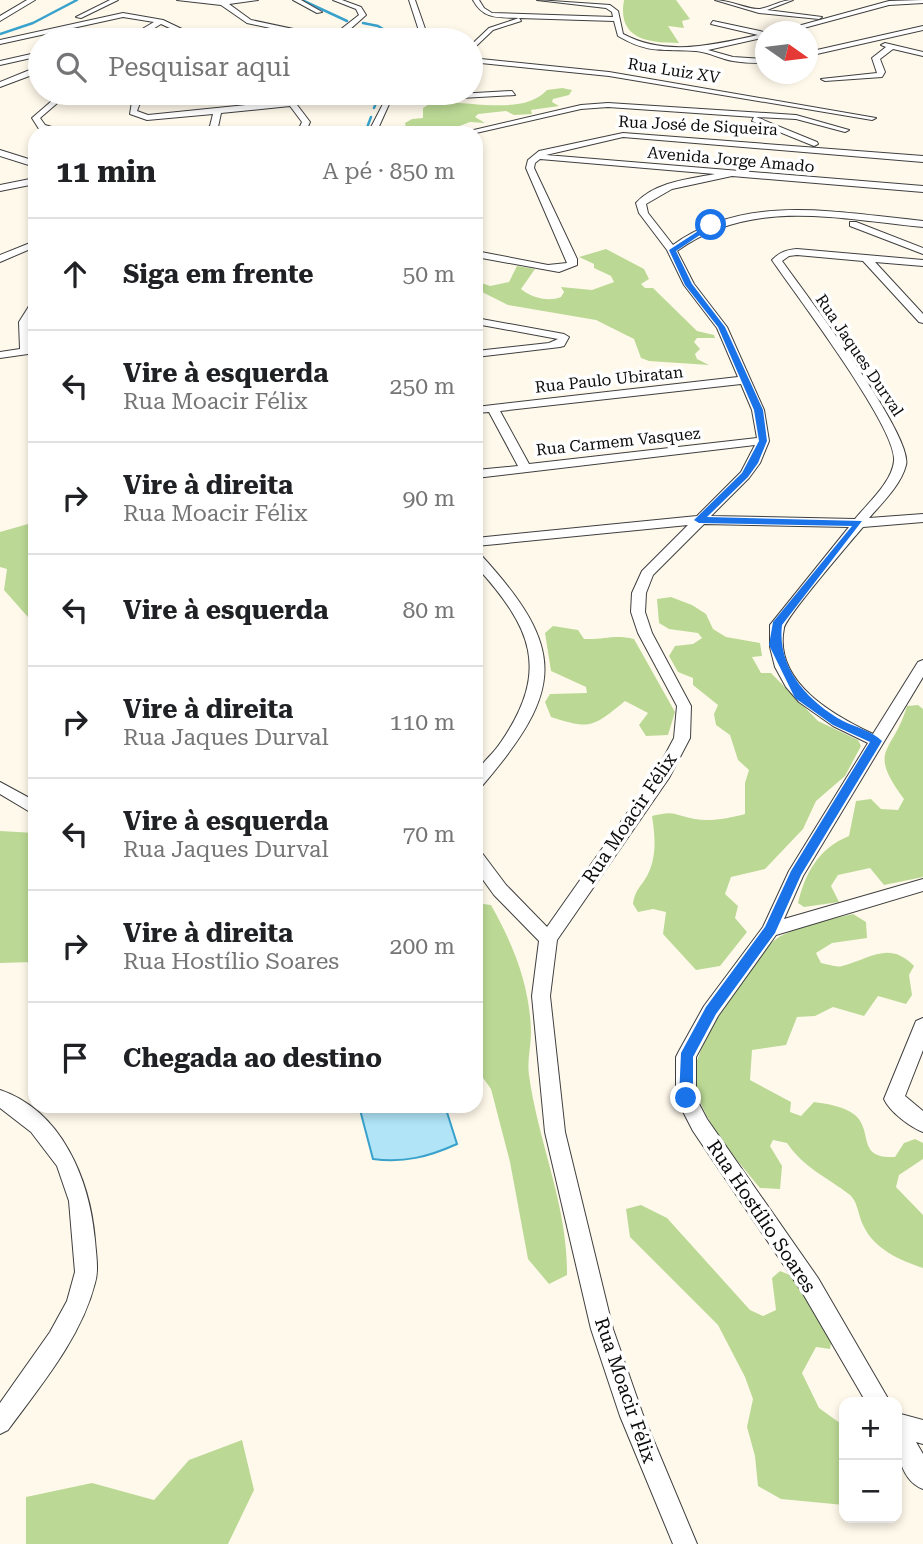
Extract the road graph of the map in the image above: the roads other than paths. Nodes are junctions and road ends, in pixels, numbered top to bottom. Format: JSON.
{"nodes":[{"id":1,"x":32,"y":0,"type":"edge"},
{"id":2,"x":115,"y":0,"type":"edge"},
{"id":3,"x":180,"y":0,"type":"edge"},
{"id":4,"x":255,"y":0,"type":"edge"},
{"id":5,"x":296,"y":0,"type":"edge"},
{"id":6,"x":336,"y":0,"type":"edge"},
{"id":7,"x":412,"y":0,"type":"edge"},
{"id":8,"x":476,"y":0,"type":"edge"},
{"id":9,"x":540,"y":0,"type":"edge"},
{"id":10,"x":718,"y":0,"type":"edge"},
{"id":11,"x":790,"y":0,"type":"edge"},
{"id":12,"x":221,"y":1,"type":"edge"},
{"id":13,"x":923,"y":1,"type":"edge"},
{"id":14,"x":760,"y":11,"type":"junction"},
{"id":15,"x":319,"y":12,"type":"dead end"},
{"id":16,"x":531,"y":17,"type":"junction"},
{"id":17,"x":0,"y":19,"type":"edge"},
{"id":18,"x":618,"y":19,"type":"junction"},
{"id":19,"x":766,"y":19,"type":"dead end"},
{"id":20,"x":831,"y":19,"type":"junction"},
{"id":21,"x":161,"y":21,"type":"junction"},
{"id":22,"x":818,"y":22,"type":"edge"},
{"id":23,"x":713,"y":23,"type":"dead end"},
{"id":24,"x":58,"y":28,"type":"edge"},
{"id":25,"x":65,"y":28,"type":"edge"},
{"id":26,"x":150,"y":28,"type":"edge"},
{"id":27,"x":176,"y":28,"type":"edge"},
{"id":28,"x":277,"y":28,"type":"edge"},
{"id":29,"x":348,"y":28,"type":"edge"},
{"id":30,"x":422,"y":28,"type":"edge"},
{"id":31,"x":923,"y":28,"type":"edge"},
{"id":32,"x":755,"y":33,"type":"edge"},
{"id":33,"x":28,"y":36,"type":"edge"},
{"id":34,"x":483,"y":37,"type":"edge"},
{"id":35,"x":755,"y":37,"type":"edge"},
{"id":36,"x":0,"y":42,"type":"edge"},
{"id":37,"x":858,"y":43,"type":"junction"},
{"id":38,"x":892,"y":46,"type":"junction"},
{"id":39,"x":695,"y":48,"type":"junction"},
{"id":40,"x":818,"y":52,"type":"edge"},
{"id":41,"x":923,"y":54,"type":"edge"},
{"id":42,"x":28,"y":57,"type":"edge"},
{"id":43,"x":755,"y":60,"type":"edge"},
{"id":44,"x":483,"y":61,"type":"edge"},
{"id":45,"x":0,"y":63,"type":"edge"},
{"id":46,"x":28,"y":74,"type":"edge"},
{"id":47,"x":825,"y":79,"type":"dead end"},
{"id":48,"x":0,"y":85,"type":"edge"},
{"id":49,"x":512,"y":93,"type":"dead end"},
{"id":50,"x":483,"y":95,"type":"edge"},
{"id":51,"x":51,"y":105,"type":"edge"},
{"id":52,"x":135,"y":105,"type":"edge"},
{"id":53,"x":279,"y":105,"type":"edge"},
{"id":54,"x":295,"y":105,"type":"edge"},
{"id":55,"x":386,"y":105,"type":"edge"},
{"id":56,"x":794,"y":106,"type":"junction"},
{"id":57,"x":217,"y":113,"type":"junction"},
{"id":58,"x":745,"y":114,"type":"junction"},
{"id":59,"x":796,"y":117,"type":"junction"},
{"id":60,"x":872,"y":118,"type":"dead end"},
{"id":61,"x":41,"y":126,"type":"edge"},
{"id":62,"x":214,"y":126,"type":"edge"},
{"id":63,"x":304,"y":126,"type":"edge"},
{"id":64,"x":375,"y":126,"type":"edge"},
{"id":65,"x":483,"y":129,"type":"edge"},
{"id":66,"x":845,"y":130,"type":"dead end"},
{"id":67,"x":826,"y":149,"type":"junction"},
{"id":68,"x":0,"y":153,"type":"edge"},
{"id":69,"x":537,"y":156,"type":"junction"},
{"id":70,"x":923,"y":159,"type":"edge"},
{"id":71,"x":28,"y":162,"type":"edge"},
{"id":72,"x":729,"y":174,"type":"junction"},
{"id":73,"x":28,"y":182,"type":"edge"},
{"id":74,"x":0,"y":188,"type":"edge"},
{"id":75,"x":923,"y":189,"type":"edge"},
{"id":76,"x":835,"y":216,"type":"junction"},
{"id":77,"x":923,"y":224,"type":"edge"},
{"id":78,"x":28,"y":247,"type":"edge"},
{"id":79,"x":672,"y":250,"type":"junction"},
{"id":80,"x":923,"y":251,"type":"edge"},
{"id":81,"x":483,"y":255,"type":"edge"},
{"id":82,"x":866,"y":257,"type":"junction"},
{"id":83,"x":0,"y":259,"type":"edge"},
{"id":84,"x":923,"y":263,"type":"edge"},
{"id":85,"x":909,"y":304,"type":"junction"},
{"id":86,"x":923,"y":305,"type":"edge"},
{"id":87,"x":28,"y":316,"type":"edge"},
{"id":88,"x":923,"y":320,"type":"edge"},
{"id":89,"x":483,"y":322,"type":"edge"},
{"id":90,"x":28,"y":341,"type":"edge"},
{"id":91,"x":28,"y":351,"type":"edge"},
{"id":92,"x":483,"y":353,"type":"edge"},
{"id":93,"x":0,"y":355,"type":"edge"},
{"id":94,"x":745,"y":380,"type":"junction"},
{"id":95,"x":493,"y":408,"type":"junction"},
{"id":96,"x":483,"y":409,"type":"edge"},
{"id":97,"x":763,"y":441,"type":"junction"},
{"id":98,"x":525,"y":468,"type":"junction"},
{"id":99,"x":483,"y":473,"type":"edge"},
{"id":100,"x":923,"y":518,"type":"edge"},
{"id":101,"x":699,"y":520,"type":"junction"},
{"id":102,"x":859,"y":523,"type":"junction"},
{"id":103,"x":483,"y":541,"type":"edge"},
{"id":104,"x":483,"y":566,"type":"edge"},
{"id":105,"x":923,"y":665,"type":"edge"},
{"id":106,"x":876,"y":741,"type":"junction"},
{"id":107,"x":483,"y":774,"type":"edge"},
{"id":108,"x":0,"y":787,"type":"edge"},
{"id":109,"x":28,"y":805,"type":"edge"},
{"id":110,"x":483,"y":867,"type":"edge"},
{"id":111,"x":923,"y":885,"type":"edge"},
{"id":112,"x":770,"y":930,"type":"junction"},
{"id":113,"x":548,"y":939,"type":"junction"},
{"id":114,"x":923,"y":1026,"type":"edge"},
{"id":115,"x":0,"y":1098,"type":"edge"},
{"id":116,"x":923,"y":1123,"type":"edge"},
{"id":117,"x":876,"y":1397,"type":"edge"},
{"id":118,"x":0,"y":1422,"type":"edge"},
{"id":119,"x":902,"y":1426,"type":"edge"},
{"id":120,"x":923,"y":1432,"type":"edge"},
{"id":121,"x":902,"y":1441,"type":"edge"},
{"id":122,"x":923,"y":1477,"type":"edge"},
{"id":123,"x":685,"y":1544,"type":"edge"}],
"edges":[{"from":1,"to":17,"type":"street"},
{"from":2,"to":24,"type":"street"},
{"from":3,"to":12,"type":"street"},
{"from":4,"to":12,"type":"street"},
{"from":5,"to":15,"type":"street"},
{"from":6,"to":29,"type":"street"},
{"from":7,"to":30,"type":"street"},
{"from":8,"to":16,"type":"street"},
{"from":9,"to":18,"type":"street"},
{"from":10,"to":14,"type":"street"},
{"from":11,"to":14,"type":"street"},
{"from":12,"to":28,"type":"street"},
{"from":13,"to":20,"type":"street"},
{"from":14,"to":19,"type":"street"},
{"from":14,"to":20,"type":"street"},
{"from":16,"to":18,"type":"street"},
{"from":16,"to":34,"type":"street"},
{"from":18,"to":39,"type":"street"},
{"from":20,"to":22,"type":"street"},
{"from":21,"to":25,"type":"street"},
{"from":21,"to":26,"type":"street"},
{"from":21,"to":27,"type":"street"},
{"from":23,"to":32,"type":"street"},
{"from":31,"to":37,"type":"street"},
{"from":33,"to":36,"type":"street"},
{"from":35,"to":39,"type":"street"},
{"from":37,"to":38,"type":"street"},
{"from":37,"to":40,"type":"street"},
{"from":38,"to":41,"type":"street"},
{"from":38,"to":47,"type":"street"},
{"from":39,"to":43,"type":"street"},
{"from":42,"to":45,"type":"street"},
{"from":44,"to":56,"type":"street","name":"Rua Luiz XV"},
{"from":46,"to":48,"type":"street"},
{"from":49,"to":50,"type":"street"},
{"from":51,"to":61,"type":"street"},
{"from":52,"to":57,"type":"street"},
{"from":53,"to":57,"type":"street"},
{"from":54,"to":63,"type":"street"},
{"from":55,"to":64,"type":"street"},
{"from":56,"to":59,"type":"street"},
{"from":56,"to":60,"type":"street","name":"Rua Luiz XV"},
{"from":57,"to":62,"type":"street"},
{"from":58,"to":59,"type":"street"},
{"from":58,"to":65,"type":"street"},
{"from":58,"to":67,"type":"street"},
{"from":59,"to":66,"type":"street"},
{"from":67,"to":69,"type":"street","name":"Rua José de Siqueira"},
{"from":67,"to":70,"type":"street","name":"Rua José de Siqueira"},
{"from":68,"to":71,"type":"street"},
{"from":69,"to":72,"type":"street","name":"Avenida Jorge Amado"},
{"from":69,"to":81,"type":"street"},
{"from":72,"to":75,"type":"street","name":"Avenida Jorge Amado"},
{"from":72,"to":79,"type":"street"},
{"from":73,"to":74,"type":"street"},
{"from":76,"to":77,"type":"street"},
{"from":76,"to":79,"type":"street"},
{"from":76,"to":80,"type":"street"},
{"from":78,"to":83,"type":"street"},
{"from":79,"to":94,"type":"street"},
{"from":82,"to":84,"type":"street","name":"Rua Jaques Durval"},
{"from":82,"to":85,"type":"street"},
{"from":82,"to":102,"type":"street","name":"Rua Jaques Durval"},
{"from":85,"to":86,"type":"street"},
{"from":85,"to":88,"type":"street"},
{"from":87,"to":90,"type":"street"},
{"from":89,"to":92,"type":"street"},
{"from":91,"to":93,"type":"street"},
{"from":94,"to":95,"type":"street","name":"Rua Paulo Ubiratan"},
{"from":94,"to":97,"type":"street"},
{"from":95,"to":96,"type":"street","name":"Rua Paulo Ubiratan"},
{"from":95,"to":98,"type":"street"},
{"from":97,"to":98,"type":"street","name":"Rua Carmem Vasquez"},
{"from":97,"to":101,"type":"street","name":"Rua Moacir Félix"},
{"from":98,"to":99,"type":"street","name":"Rua Carmem Vasquez"},
{"from":100,"to":102,"type":"street"},
{"from":101,"to":102,"type":"street"},
{"from":101,"to":103,"type":"street"},
{"from":101,"to":113,"type":"street","name":"Rua Moacir Félix"},
{"from":102,"to":106,"type":"street","name":"Rua Jaques Durval"},
{"from":104,"to":107,"type":"street"},
{"from":105,"to":106,"type":"street","name":"Rua Hostílio Soares"},
{"from":106,"to":112,"type":"street","name":"Rua Hostílio Soares"},
{"from":108,"to":109,"type":"street"},
{"from":110,"to":113,"type":"street"},
{"from":111,"to":112,"type":"street"},
{"from":112,"to":117,"type":"street","name":"Rua Hostílio Soares"},
{"from":113,"to":123,"type":"street","name":"Rua Moacir Félix"},
{"from":114,"to":116,"type":"street"},
{"from":115,"to":118,"type":"street"},
{"from":119,"to":120,"type":"street"},
{"from":121,"to":122,"type":"street"}]}
